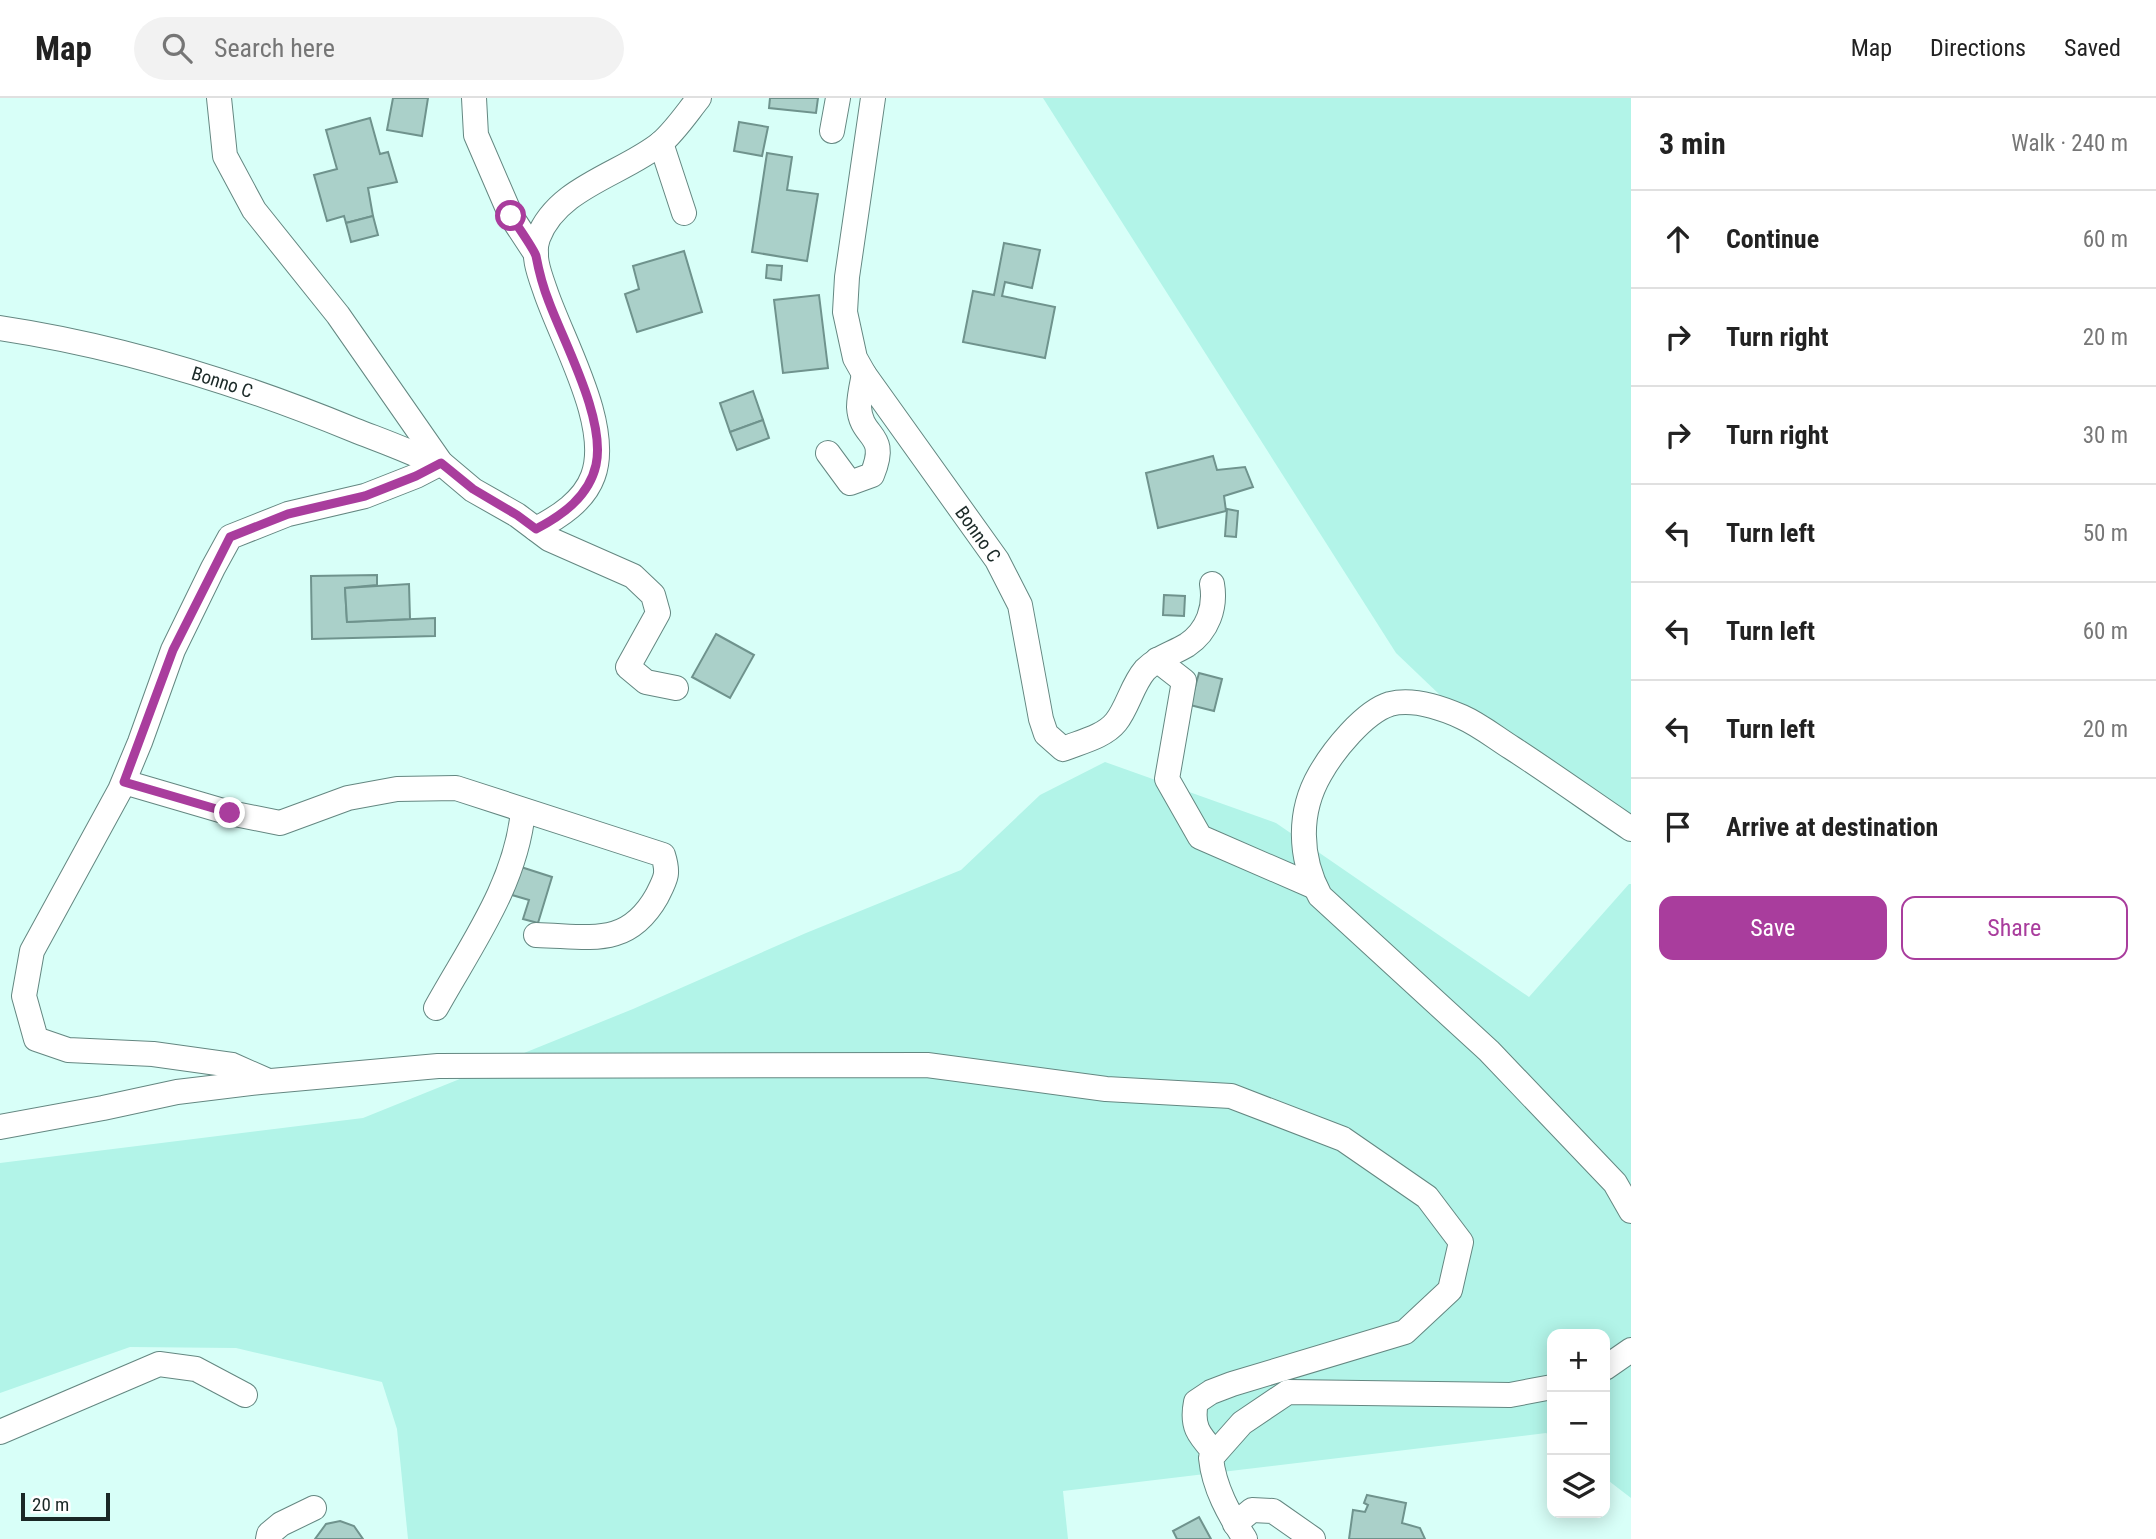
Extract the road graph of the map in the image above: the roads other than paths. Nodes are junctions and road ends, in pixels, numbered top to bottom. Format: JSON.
{"nodes":[{"id":1,"x":219,"y":98,"type":"edge"},
{"id":2,"x":474,"y":98,"type":"edge"},
{"id":3,"x":699,"y":98,"type":"edge"},
{"id":4,"x":838,"y":98,"type":"edge"},
{"id":5,"x":873,"y":98,"type":"edge"},
{"id":6,"x":832,"y":131,"type":"dead end"},
{"id":7,"x":661,"y":143,"type":"junction"},
{"id":8,"x":684,"y":213,"type":"dead end"},
{"id":9,"x":536,"y":254,"type":"junction"},
{"id":10,"x":0,"y":328,"type":"edge"},
{"id":11,"x":864,"y":374,"type":"junction"},
{"id":12,"x":828,"y":453,"type":"dead end"},
{"id":13,"x":439,"y":464,"type":"junction"},
{"id":14,"x":536,"y":529,"type":"junction"},
{"id":15,"x":1212,"y":584,"type":"dead end"},
{"id":16,"x":1157,"y":660,"type":"junction"},
{"id":17,"x":676,"y":688,"type":"dead end"},
{"id":18,"x":124,"y":782,"type":"junction"},
{"id":19,"x":523,"y":811,"type":"junction"},
{"id":20,"x":1631,"y":829,"type":"edge"},
{"id":21,"x":1315,"y":887,"type":"junction"},
{"id":22,"x":536,"y":935,"type":"dead end"},
{"id":23,"x":436,"y":1008,"type":"dead end"},
{"id":24,"x":269,"y":1081,"type":"junction"},
{"id":25,"x":0,"y":1127,"type":"edge"},
{"id":26,"x":1631,"y":1211,"type":"edge"},
{"id":27,"x":1631,"y":1350,"type":"edge"},
{"id":28,"x":1610,"y":1365,"type":"edge"},
{"id":29,"x":1547,"y":1388,"type":"edge"},
{"id":30,"x":245,"y":1395,"type":"dead end"},
{"id":31,"x":0,"y":1432,"type":"edge"},
{"id":32,"x":1215,"y":1453,"type":"junction"},
{"id":33,"x":314,"y":1508,"type":"dead end"},
{"id":34,"x":1240,"y":1531,"type":"edge"},
{"id":35,"x":268,"y":1539,"type":"edge"},
{"id":36,"x":1313,"y":1539,"type":"edge"}],
"edges":[{"from":1,"to":13,"type":"street"},
{"from":2,"to":9,"type":"street"},
{"from":3,"to":7,"type":"street"},
{"from":4,"to":6,"type":"street"},
{"from":5,"to":11,"type":"street","name":"Bonno C"},
{"from":7,"to":8,"type":"street"},
{"from":7,"to":9,"type":"street"},
{"from":9,"to":14,"type":"street"},
{"from":10,"to":13,"type":"street","name":"Bonno C"},
{"from":11,"to":12,"type":"street"},
{"from":11,"to":16,"type":"street","name":"Bonno C"},
{"from":13,"to":14,"type":"street"},
{"from":13,"to":18,"type":"street"},
{"from":14,"to":17,"type":"street"},
{"from":15,"to":16,"type":"street","name":"Bonno C"},
{"from":16,"to":21,"type":"street"},
{"from":18,"to":19,"type":"street"},
{"from":18,"to":24,"type":"street"},
{"from":19,"to":22,"type":"street"},
{"from":19,"to":23,"type":"street"},
{"from":20,"to":21,"type":"street"},
{"from":21,"to":26,"type":"street"},
{"from":24,"to":25,"type":"street"},
{"from":24,"to":32,"type":"street"},
{"from":27,"to":28,"type":"street"},
{"from":29,"to":32,"type":"street"},
{"from":30,"to":31,"type":"street"},
{"from":32,"to":34,"type":"street"},
{"from":33,"to":35,"type":"street"},
{"from":34,"to":36,"type":"street"}]}
